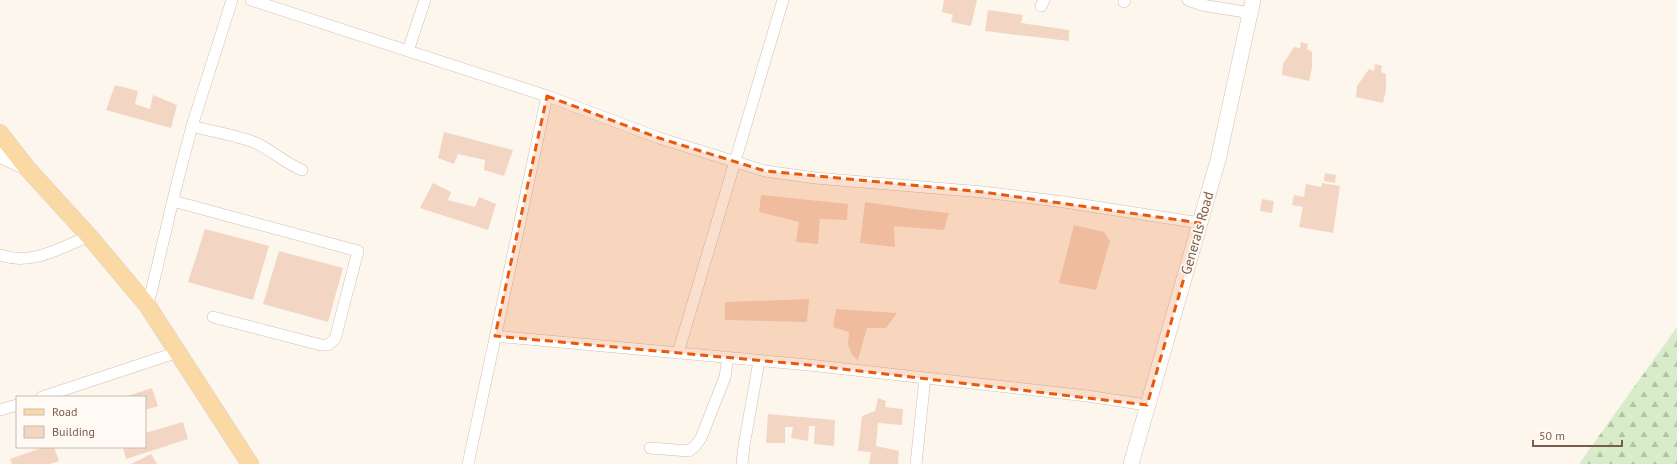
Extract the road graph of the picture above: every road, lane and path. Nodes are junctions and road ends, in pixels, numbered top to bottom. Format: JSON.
{"nodes":[{"id":1,"x":232,"y":0,"type":"edge"},
{"id":2,"x":251,"y":0,"type":"edge"},
{"id":3,"x":425,"y":0,"type":"edge"},
{"id":4,"x":783,"y":0,"type":"edge"},
{"id":5,"x":1188,"y":0,"type":"edge"},
{"id":6,"x":1252,"y":6,"type":"edge"},
{"id":7,"x":408,"y":51,"type":"junction"},
{"id":8,"x":547,"y":96,"type":"junction"},
{"id":9,"x":192,"y":126,"type":"junction"},
{"id":10,"x":0,"y":133,"type":"edge"},
{"id":11,"x":0,"y":155,"type":"edge"},
{"id":12,"x":735,"y":161,"type":"junction"},
{"id":13,"x":27,"y":168,"type":"junction"},
{"id":14,"x":302,"y":170,"type":"dead end"},
{"id":15,"x":173,"y":201,"type":"junction"},
{"id":16,"x":1200,"y":223,"type":"junction"},
{"id":17,"x":89,"y":236,"type":"junction"},
{"id":18,"x":0,"y":255,"type":"edge"},
{"id":19,"x":147,"y":305,"type":"junction"},
{"id":20,"x":213,"y":317,"type":"dead end"},
{"id":21,"x":495,"y":336,"type":"junction"},
{"id":22,"x":178,"y":352,"type":"junction"},
{"id":23,"x":678,"y":354,"type":"junction"},
{"id":24,"x":728,"y":357,"type":"junction"},
{"id":25,"x":759,"y":361,"type":"junction"},
{"id":26,"x":925,"y":378,"type":"junction"},
{"id":27,"x":45,"y":396,"type":"edge"},
{"id":28,"x":16,"y":405,"type":"edge"},
{"id":29,"x":1147,"y":405,"type":"junction"},
{"id":30,"x":0,"y":410,"type":"edge"},
{"id":31,"x":650,"y":448,"type":"dead end"},
{"id":32,"x":250,"y":464,"type":"edge"},
{"id":33,"x":468,"y":464,"type":"edge"},
{"id":34,"x":742,"y":464,"type":"edge"},
{"id":35,"x":916,"y":464,"type":"edge"},
{"id":36,"x":1131,"y":464,"type":"edge"}],
"edges":[{"from":1,"to":9,"type":"street"},
{"from":2,"to":7,"type":"street"},
{"from":3,"to":7,"type":"street"},
{"from":4,"to":12,"type":"street"},
{"from":5,"to":6,"type":"street"},
{"from":6,"to":16,"type":"street","name":"Generals Road"},
{"from":7,"to":8,"type":"street"},
{"from":8,"to":12,"type":"street"},
{"from":8,"to":21,"type":"street"},
{"from":9,"to":14,"type":"street"},
{"from":9,"to":15,"type":"street"},
{"from":10,"to":13,"type":"main road"},
{"from":11,"to":13,"type":"street"},
{"from":12,"to":16,"type":"street"},
{"from":12,"to":23,"type":"street"},
{"from":13,"to":17,"type":"main road"},
{"from":15,"to":19,"type":"street"},
{"from":15,"to":20,"type":"street"},
{"from":16,"to":29,"type":"street","name":"Generals Road"},
{"from":17,"to":18,"type":"street"},
{"from":17,"to":19,"type":"main road"},
{"from":19,"to":22,"type":"main road"},
{"from":21,"to":23,"type":"street"},
{"from":21,"to":33,"type":"street"},
{"from":22,"to":27,"type":"street"},
{"from":22,"to":32,"type":"main road"},
{"from":23,"to":24,"type":"street"},
{"from":24,"to":25,"type":"street"},
{"from":24,"to":31,"type":"street"},
{"from":25,"to":26,"type":"street"},
{"from":25,"to":34,"type":"street"},
{"from":26,"to":29,"type":"street"},
{"from":26,"to":35,"type":"street"},
{"from":28,"to":30,"type":"street"},
{"from":29,"to":36,"type":"street","name":"Generals Road"}]}
